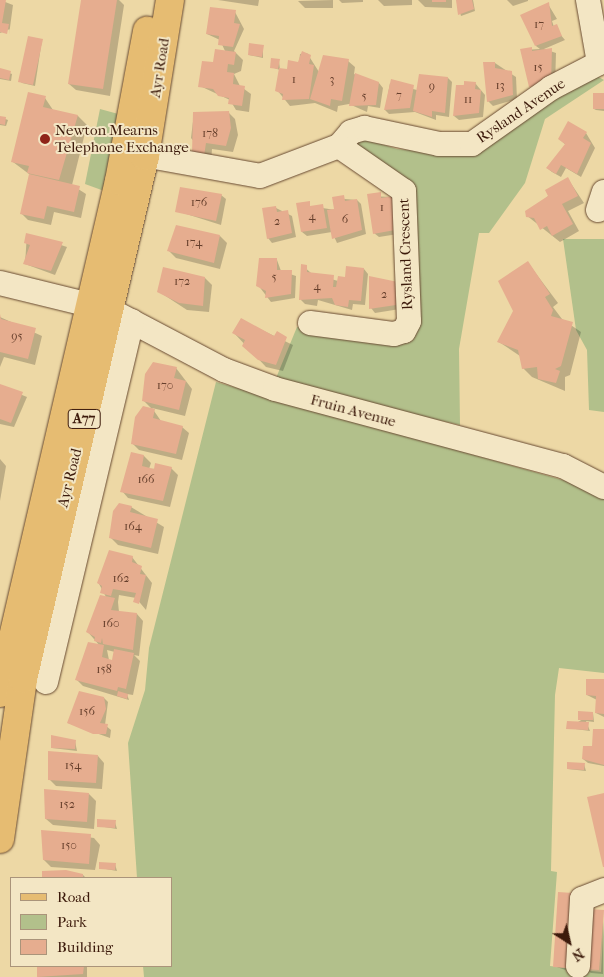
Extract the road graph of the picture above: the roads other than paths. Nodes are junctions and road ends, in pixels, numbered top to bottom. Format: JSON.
{"nodes":[{"id":1,"x":152,"y":0,"type":"edge"},
{"id":2,"x":170,"y":0,"type":"edge"},
{"id":3,"x":588,"y":0,"type":"edge"},
{"id":4,"x":601,"y":65,"type":"edge"},
{"id":5,"x":339,"y":146,"type":"junction"},
{"id":6,"x":135,"y":154,"type":"junction"},
{"id":7,"x":0,"y":283,"type":"edge"},
{"id":8,"x":111,"y":313,"type":"junction"},
{"id":9,"x":310,"y":323,"type":"dead end"},
{"id":10,"x":604,"y":487,"type":"edge"},
{"id":11,"x":46,"y":682,"type":"dead end"},
{"id":12,"x":0,"y":693,"type":"edge"},
{"id":13,"x":5,"y":748,"type":"edge"},
{"id":14,"x":0,"y":839,"type":"edge"},
{"id":15,"x":604,"y":890,"type":"edge"},
{"id":16,"x":578,"y":966,"type":"dead end"}],
"edges":[{"from":1,"to":6,"type":"main road","name":"Ayr Road","number":"A77"},
{"from":2,"to":6,"type":"main road","name":"Ayr Road","number":"A77"},
{"from":3,"to":4,"type":"street","name":"Rysland Avenue"},
{"from":4,"to":5,"type":"street","name":"Rysland Avenue"},
{"from":5,"to":6,"type":"street","name":"Rysland Avenue"},
{"from":5,"to":9,"type":"street","name":"Rysland Crescent"},
{"from":6,"to":8,"type":"main road","name":"Ayr Road","number":"A77"},
{"from":7,"to":8,"type":"street","name":"Fruin Avenue"},
{"from":8,"to":10,"type":"street","name":"Fruin Avenue"},
{"from":8,"to":11,"type":"street","name":"Ayr Road"},
{"from":8,"to":12,"type":"main road","name":"Ayr Road","number":"A77"},
{"from":8,"to":13,"type":"main road","name":"Ayr Road","number":"A77"},
{"from":13,"to":14,"type":"main road","name":"Ayr Road","number":"A77"},
{"from":15,"to":16,"type":"street"}]}
